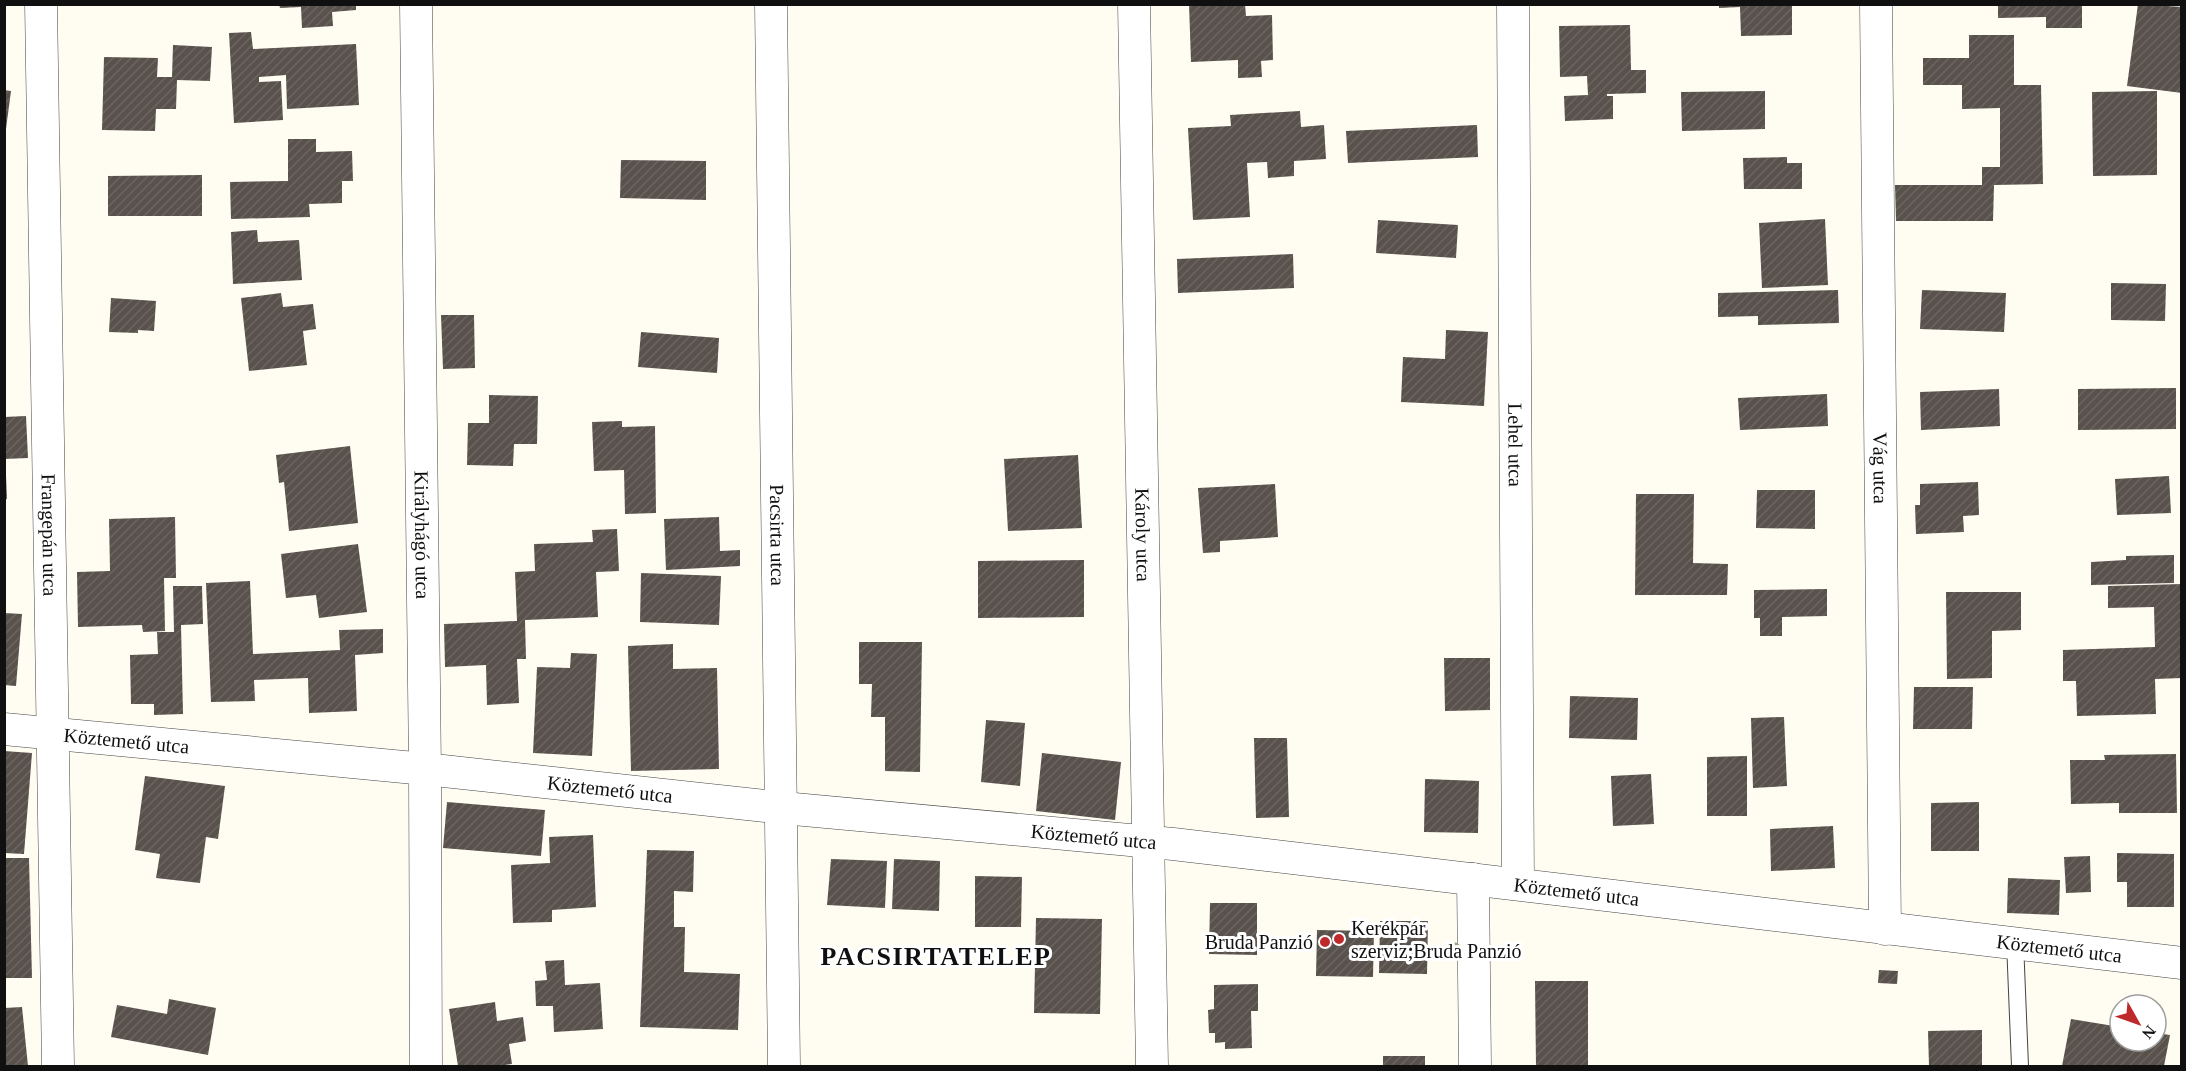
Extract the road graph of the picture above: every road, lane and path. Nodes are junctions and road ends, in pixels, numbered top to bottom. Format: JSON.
{"nodes":[{"id":1,"x":41,"y":4,"type":"edge"},
{"id":2,"x":416,"y":4,"type":"edge"},
{"id":3,"x":771,"y":4,"type":"edge"},
{"id":4,"x":1134,"y":4,"type":"edge"},
{"id":5,"x":1513,"y":4,"type":"edge"},
{"id":6,"x":1876,"y":4,"type":"edge"},
{"id":7,"x":4,"y":729,"type":"edge"},
{"id":8,"x":54,"y":735,"type":"junction"},
{"id":9,"x":425,"y":770,"type":"junction"},
{"id":10,"x":783,"y":808,"type":"junction"},
{"id":11,"x":1148,"y":842,"type":"junction"},
{"id":12,"x":1473,"y":879,"type":"junction"},
{"id":13,"x":1518,"y":884,"type":"junction"},
{"id":14,"x":1885,"y":929,"type":"junction"},
{"id":15,"x":2015,"y":942,"type":"junction"},
{"id":16,"x":2181,"y":963,"type":"edge"},
{"id":17,"x":58,"y":1066,"type":"edge"},
{"id":18,"x":426,"y":1066,"type":"edge"},
{"id":19,"x":784,"y":1066,"type":"edge"},
{"id":20,"x":1152,"y":1066,"type":"edge"},
{"id":21,"x":1474,"y":1066,"type":"edge"},
{"id":22,"x":2020,"y":1066,"type":"edge"}],
"edges":[{"from":1,"to":8,"type":"street","name":"Frangepán utca"},
{"from":2,"to":9,"type":"street","name":"Királyhágó utca"},
{"from":3,"to":10,"type":"street","name":"Pacsirta utca"},
{"from":4,"to":11,"type":"street","name":"Károly utca"},
{"from":5,"to":13,"type":"street","name":"Lehel utca"},
{"from":6,"to":14,"type":"street","name":"Vág utca"},
{"from":7,"to":8,"type":"street","name":"Köztemető utca"},
{"from":8,"to":9,"type":"street","name":"Köztemető utca"},
{"from":8,"to":17,"type":"street","name":"Frangepán utca"},
{"from":9,"to":10,"type":"street","name":"Köztemető utca"},
{"from":9,"to":18,"type":"street","name":"Királyhágó utca"},
{"from":10,"to":11,"type":"street","name":"Köztemető utca"},
{"from":10,"to":19,"type":"street","name":"Pacsirta utca"},
{"from":11,"to":12,"type":"street","name":"Köztemető utca"},
{"from":11,"to":20,"type":"street","name":"Károly utca"},
{"from":12,"to":13,"type":"street","name":"Köztemető utca"},
{"from":12,"to":21,"type":"street"},
{"from":13,"to":14,"type":"street","name":"Köztemető utca"},
{"from":14,"to":15,"type":"street","name":"Köztemető utca"},
{"from":15,"to":16,"type":"street","name":"Köztemető utca"},
{"from":15,"to":22,"type":"lane"}]}
